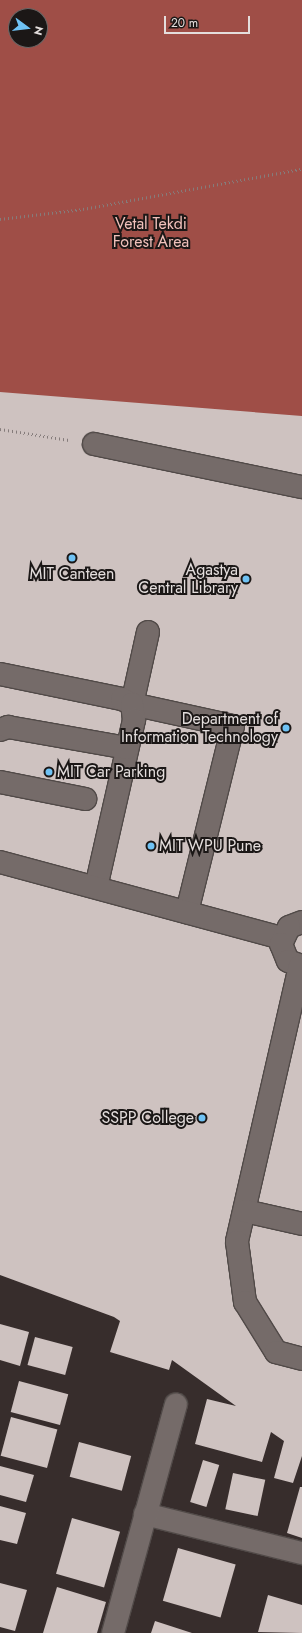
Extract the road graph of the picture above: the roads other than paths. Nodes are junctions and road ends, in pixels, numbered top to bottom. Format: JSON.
{"nodes":[{"id":1,"x":94,"y":444,"type":"road end"},
{"id":2,"x":302,"y":487,"type":"edge"},
{"id":3,"x":148,"y":632,"type":"dead end"},
{"id":4,"x":0,"y":674,"type":"edge"},
{"id":5,"x":132,"y":704,"type":"junction"},
{"id":6,"x":0,"y":730,"type":"edge"},
{"id":7,"x":127,"y":748,"type":"junction"},
{"id":8,"x":0,"y":782,"type":"edge"},
{"id":9,"x":84,"y":799,"type":"dead end"},
{"id":10,"x":0,"y":862,"type":"edge"},
{"id":11,"x":96,"y":887,"type":"junction"},
{"id":12,"x":187,"y":912,"type":"junction"},
{"id":13,"x":302,"y":922,"type":"edge"},
{"id":14,"x":282,"y":938,"type":"junction"},
{"id":15,"x":301,"y":966,"type":"edge"},
{"id":16,"x":245,"y":1211,"type":"junction"},
{"id":17,"x":302,"y":1224,"type":"edge"},
{"id":18,"x":302,"y":1359,"type":"edge"},
{"id":19,"x":176,"y":1405,"type":"dead end"},
{"id":20,"x":145,"y":1514,"type":"junction"},
{"id":21,"x":302,"y":1553,"type":"edge"},
{"id":22,"x":113,"y":1633,"type":"edge"}],
"edges":[{"from":1,"to":2,"type":"street"},
{"from":3,"to":5,"type":"street"},
{"from":4,"to":5,"type":"street"},
{"from":5,"to":7,"type":"street"},
{"from":5,"to":12,"type":"street"},
{"from":6,"to":7,"type":"street"},
{"from":7,"to":11,"type":"street"},
{"from":8,"to":9,"type":"street"},
{"from":10,"to":11,"type":"street"},
{"from":11,"to":12,"type":"street"},
{"from":12,"to":14,"type":"street"},
{"from":13,"to":14,"type":"street"},
{"from":14,"to":15,"type":"street"},
{"from":15,"to":16,"type":"street"},
{"from":16,"to":17,"type":"street"},
{"from":16,"to":18,"type":"street"},
{"from":19,"to":20,"type":"street"},
{"from":20,"to":21,"type":"street"},
{"from":20,"to":22,"type":"street"}]}
